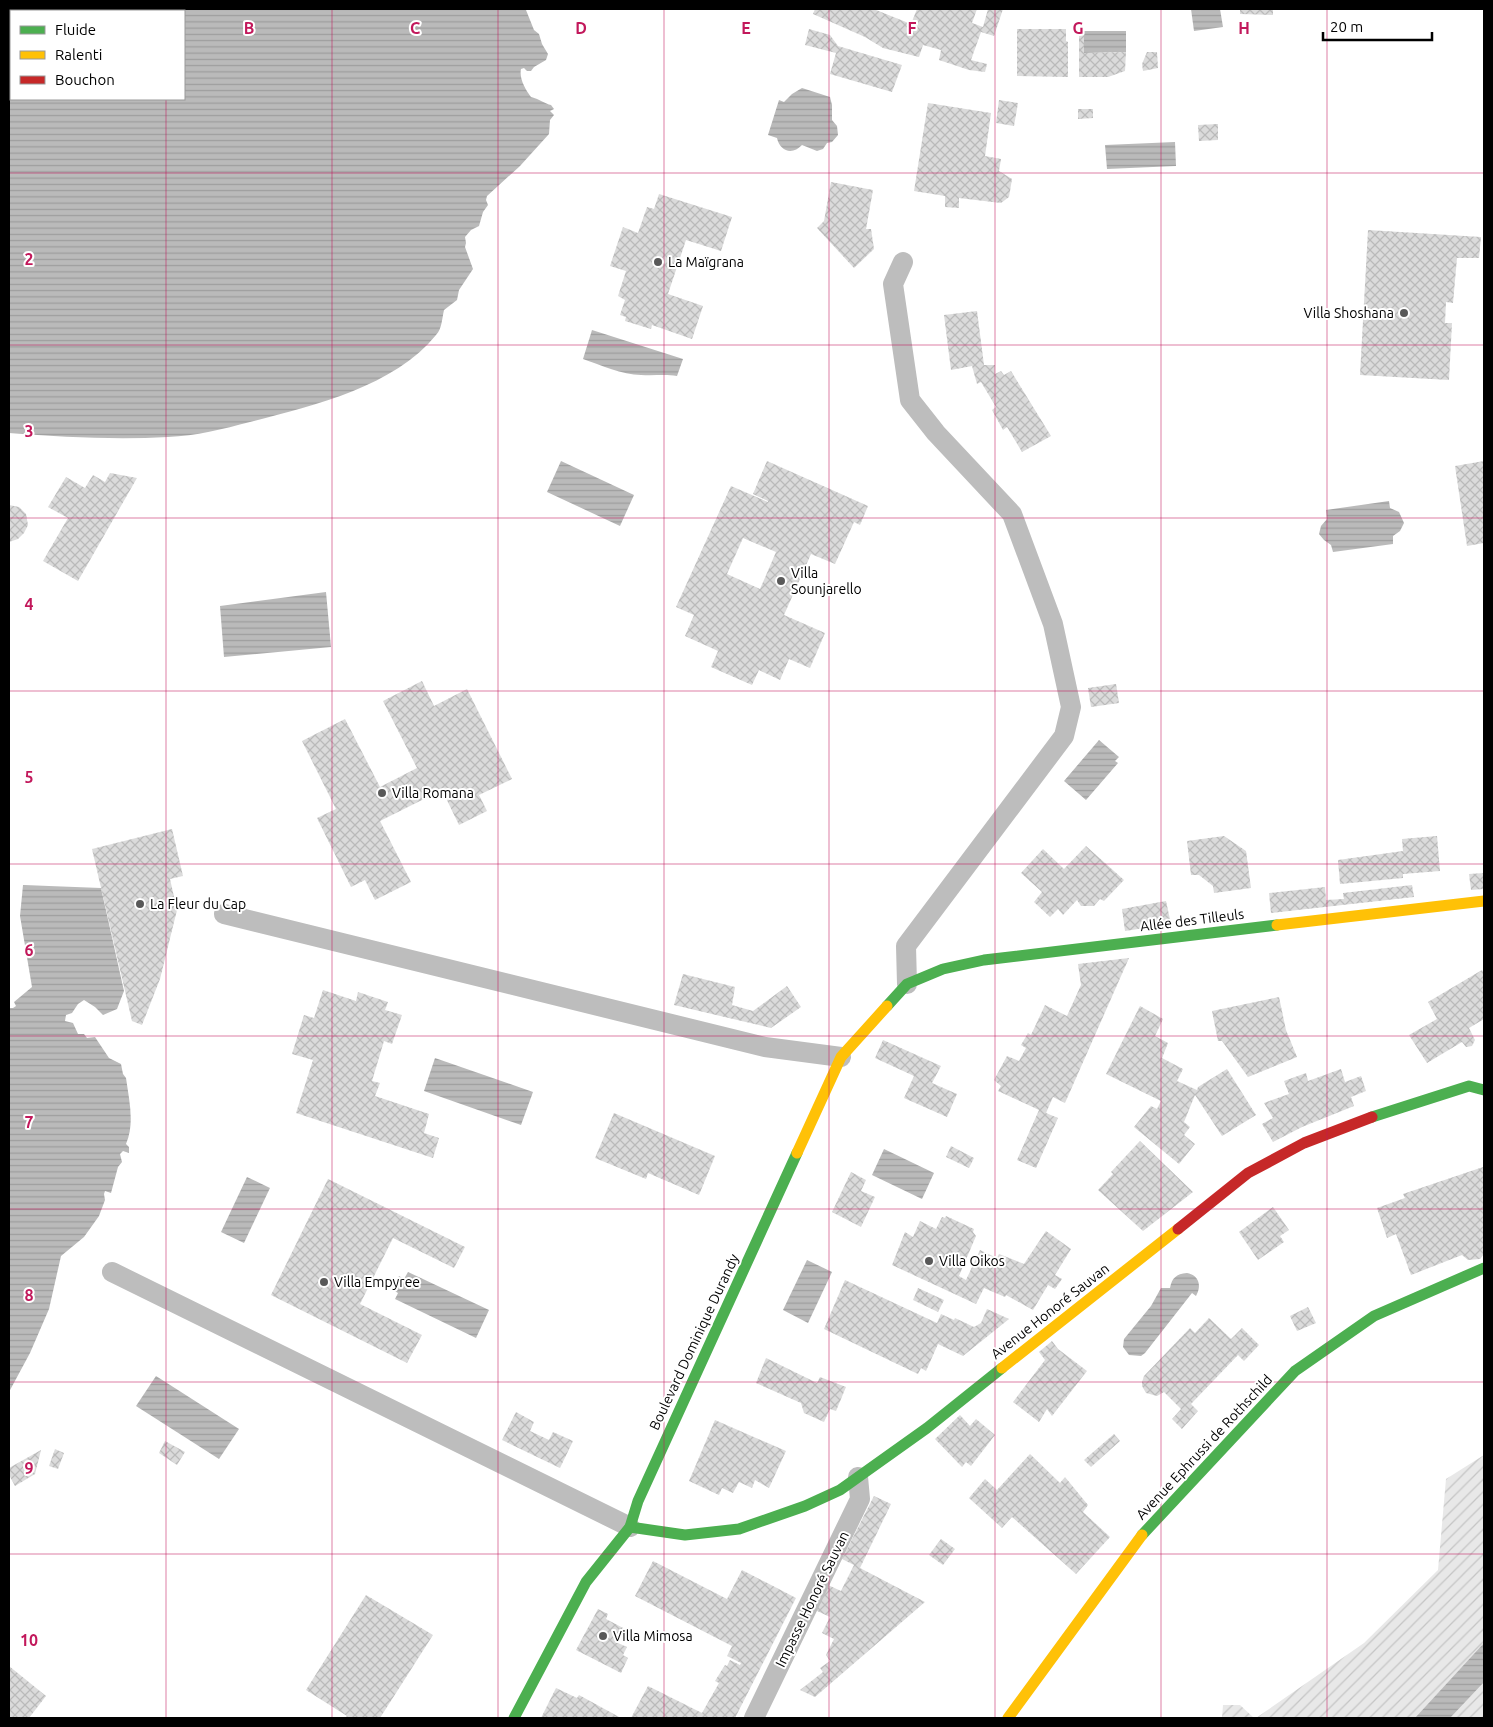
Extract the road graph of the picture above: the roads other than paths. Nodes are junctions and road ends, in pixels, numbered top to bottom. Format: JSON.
{"nodes":[{"id":1,"x":903,"y":262,"type":"dead end"},
{"id":2,"x":1484,"y":901,"type":"edge"},
{"id":3,"x":224,"y":914,"type":"dead end"},
{"id":4,"x":907,"y":984,"type":"junction"},
{"id":5,"x":840,"y":1058,"type":"junction"},
{"id":6,"x":1484,"y":1090,"type":"edge"},
{"id":7,"x":1484,"y":1268,"type":"edge"},
{"id":8,"x":112,"y":1272,"type":"dead end"},
{"id":9,"x":858,"y":1477,"type":"junction"},
{"id":10,"x":630,"y":1527,"type":"junction"},
{"id":11,"x":514,"y":1718,"type":"edge"},
{"id":12,"x":754,"y":1718,"type":"edge"},
{"id":13,"x":1008,"y":1718,"type":"edge"}],
"edges":[{"from":1,"to":4,"type":"lane"},
{"from":2,"to":4,"type":"street","name":"Allée des Tilleuls"},
{"from":3,"to":5,"type":"lane"},
{"from":4,"to":5,"type":"street","name":"Boulevard Dominique Durandy"},
{"from":5,"to":10,"type":"street","name":"Boulevard Dominique Durandy"},
{"from":6,"to":9,"type":"street","name":"Avenue Honoré Sauvan"},
{"from":7,"to":13,"type":"street","name":"Avenue Ephrussi de Rothschild"},
{"from":8,"to":10,"type":"lane"},
{"from":9,"to":10,"type":"street","name":"Avenue Honoré Sauvan"},
{"from":9,"to":12,"type":"lane","name":"Impasse Honoré Sauvan"},
{"from":10,"to":11,"type":"street","name":"Boulevard Dominique Durandy"}]}
